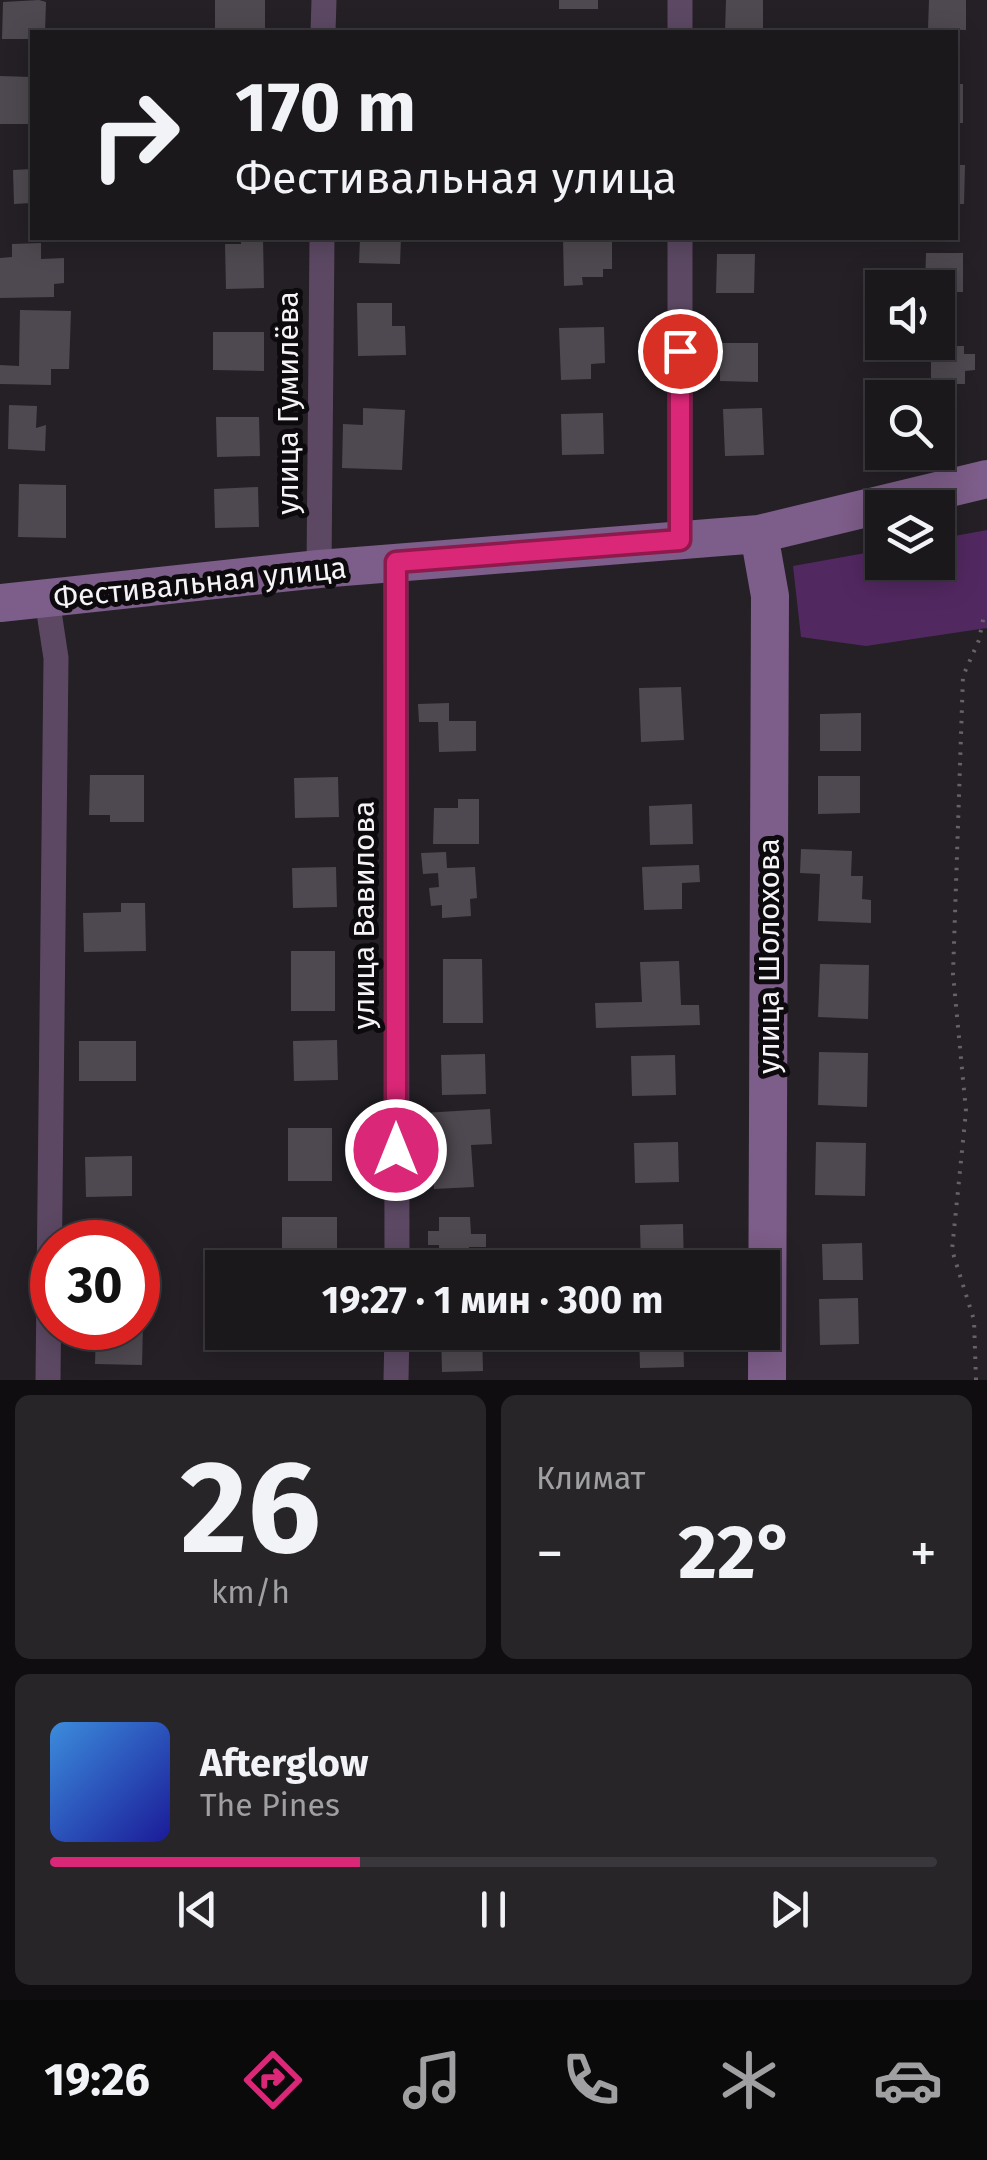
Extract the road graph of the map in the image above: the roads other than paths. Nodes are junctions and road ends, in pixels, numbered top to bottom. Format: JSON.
{"nodes":[{"id":1,"x":324,"y":0,"type":"edge"},
{"id":2,"x":680,"y":0,"type":"edge"},
{"id":3,"x":324,"y":30,"type":"edge"},
{"id":4,"x":680,"y":30,"type":"edge"},
{"id":5,"x":322,"y":240,"type":"edge"},
{"id":6,"x":680,"y":240,"type":"edge"},
{"id":7,"x":987,"y":479,"type":"edge"},
{"id":8,"x":758,"y":534,"type":"junction"},
{"id":9,"x":680,"y":540,"type":"junction"},
{"id":10,"x":396,"y":562,"type":"junction"},
{"id":11,"x":319,"y":569,"type":"junction"},
{"id":12,"x":47,"y":599,"type":"junction"},
{"id":13,"x":0,"y":603,"type":"edge"},
{"id":14,"x":396,"y":1250,"type":"edge"},
{"id":15,"x":396,"y":1350,"type":"edge"},
{"id":16,"x":48,"y":1380,"type":"edge"},
{"id":17,"x":396,"y":1380,"type":"edge"},
{"id":18,"x":767,"y":1380,"type":"edge"}],
"edges":[{"from":1,"to":3,"type":"street"},
{"from":2,"to":4,"type":"street"},
{"from":5,"to":11,"type":"street","name":"улица Гумилёва"},
{"from":6,"to":9,"type":"street"},
{"from":7,"to":8,"type":"street","name":"Фестивальная улица"},
{"from":8,"to":9,"type":"street","name":"Фестивальная улица"},
{"from":8,"to":18,"type":"street","name":"улица Шолохова"},
{"from":9,"to":10,"type":"street","name":"Фестивальная улица"},
{"from":10,"to":11,"type":"street","name":"Фестивальная улица"},
{"from":10,"to":14,"type":"street","name":"улица Вавилова"},
{"from":11,"to":12,"type":"street","name":"Фестивальная улица"},
{"from":12,"to":13,"type":"street","name":"Фестивальная улица"},
{"from":12,"to":16,"type":"street"},
{"from":15,"to":17,"type":"street"}]}
